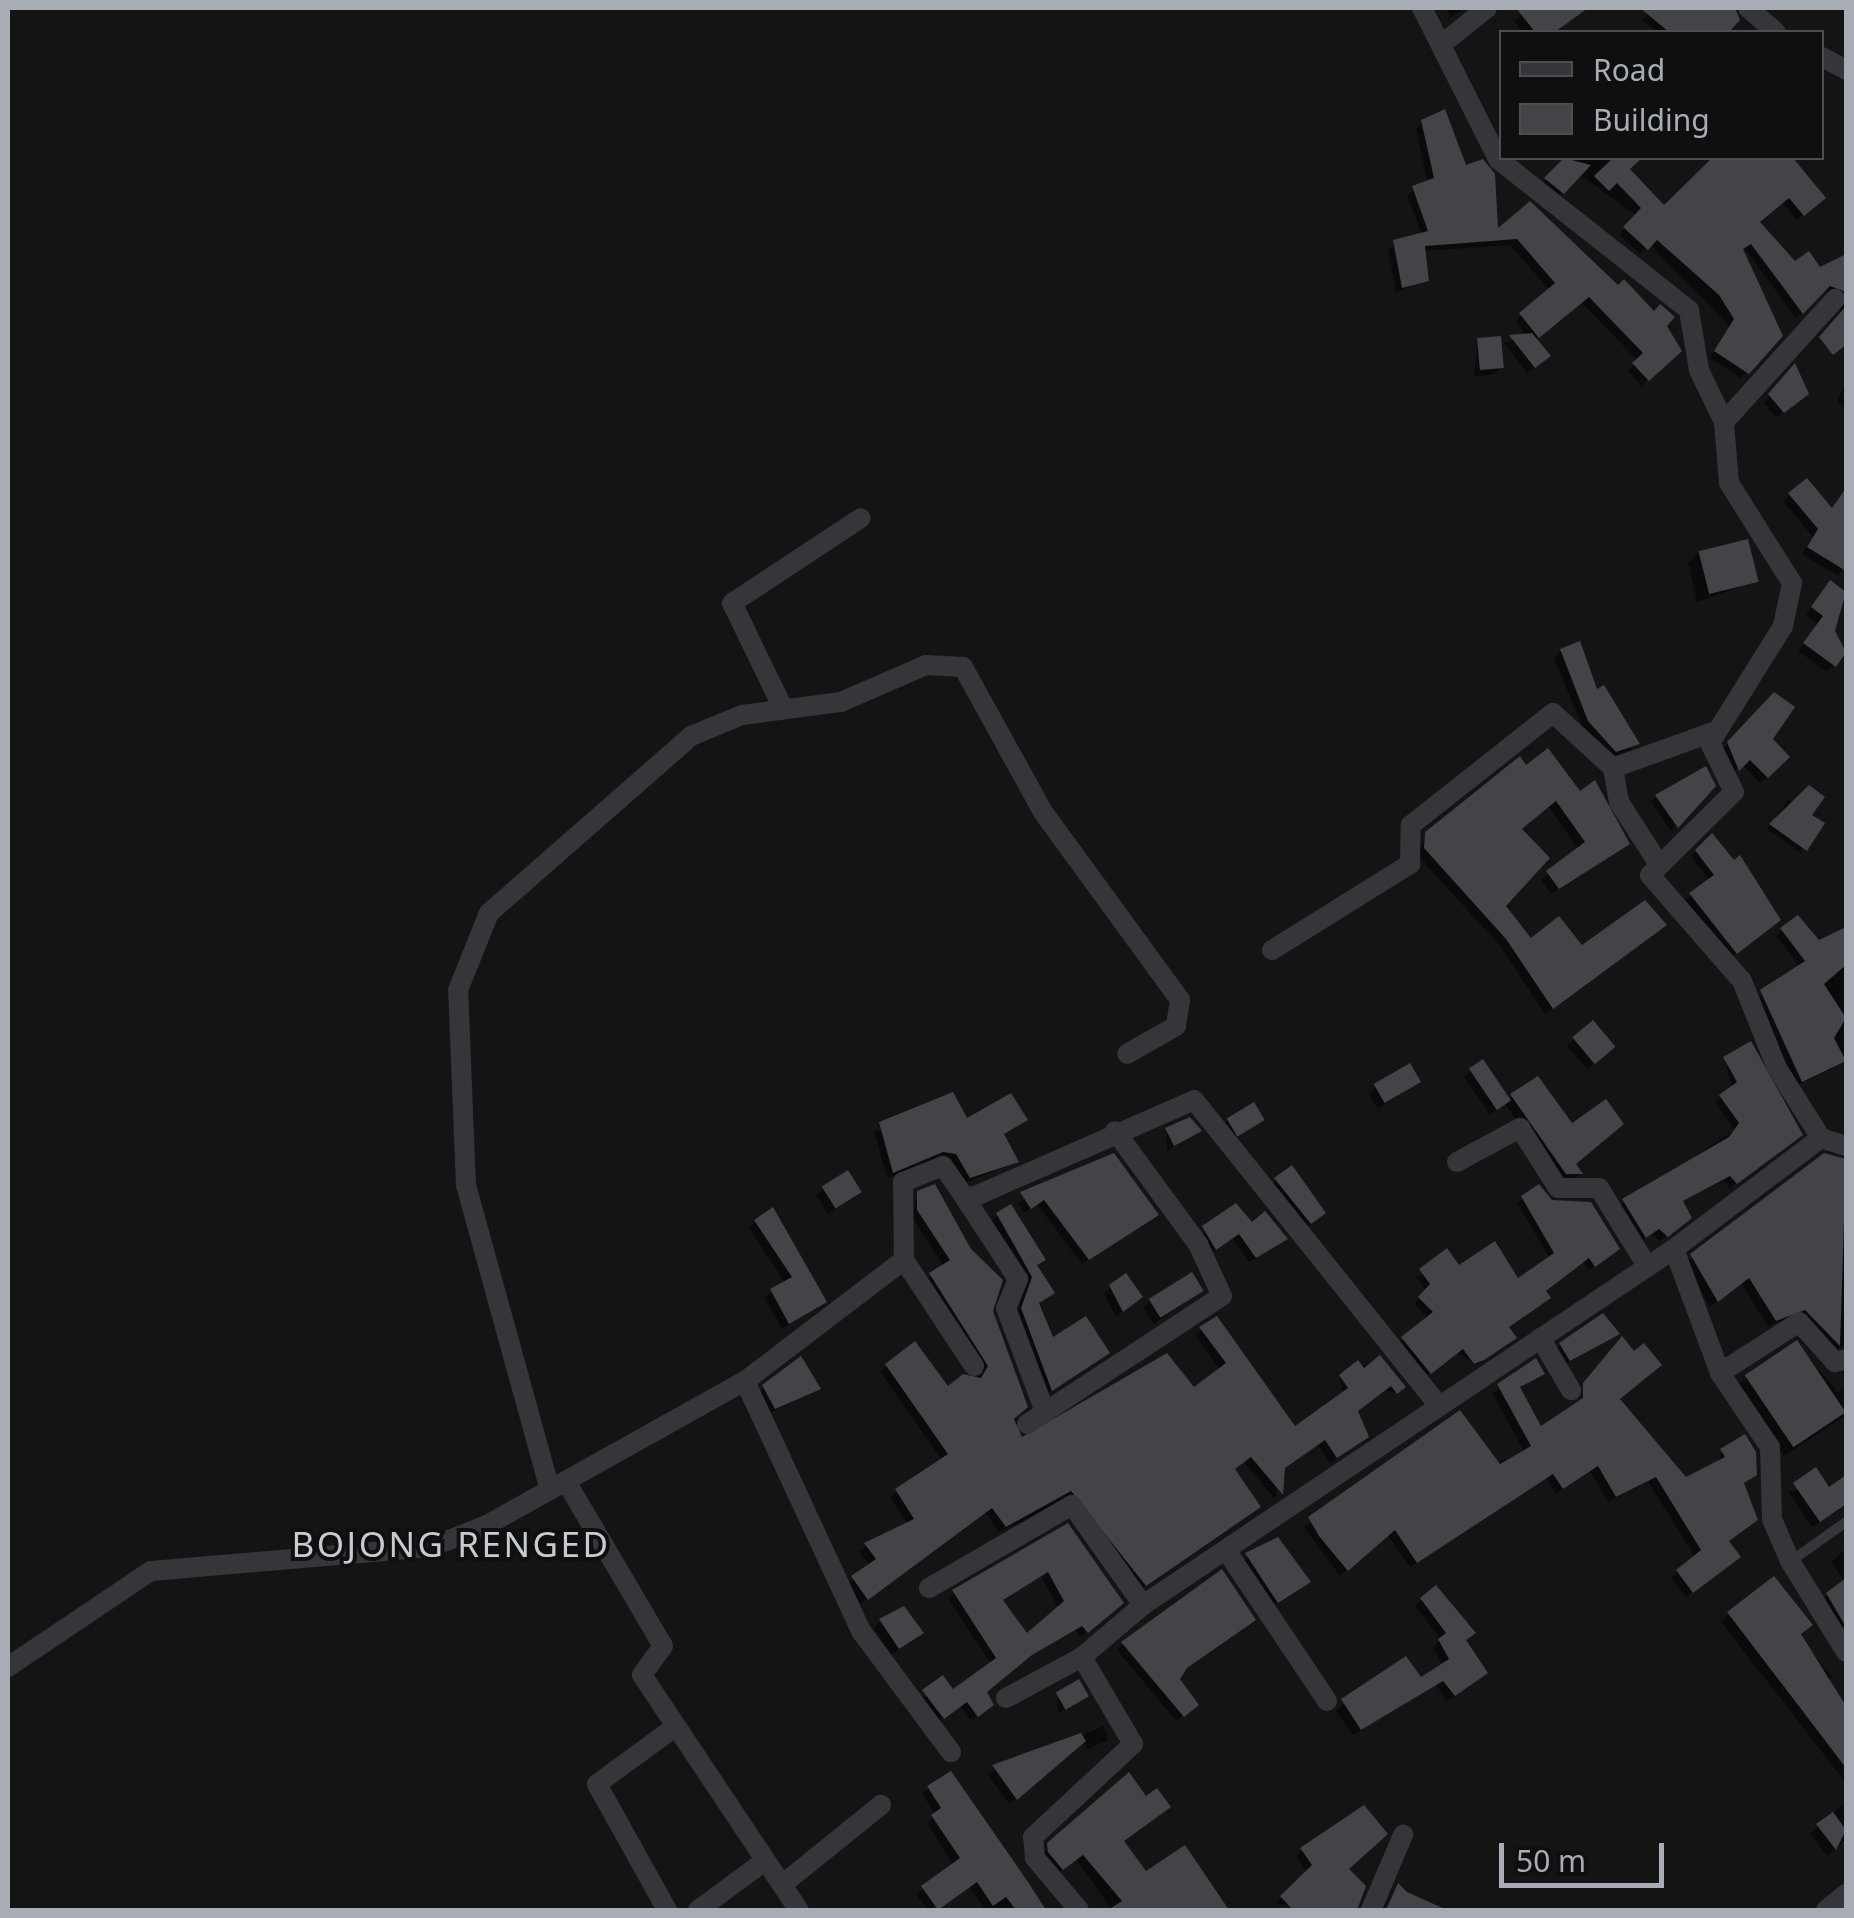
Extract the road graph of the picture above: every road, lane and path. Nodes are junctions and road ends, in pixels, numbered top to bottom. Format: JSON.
{"nodes":[{"id":1,"x":1422,"y":8,"type":"edge"},
{"id":2,"x":1487,"y":8,"type":"edge"},
{"id":3,"x":1748,"y":8,"type":"edge"},
{"id":4,"x":1774,"y":30,"type":"edge"},
{"id":5,"x":1441,"y":45,"type":"junction"},
{"id":6,"x":1824,"y":58,"type":"edge"},
{"id":7,"x":1846,"y":70,"type":"edge"},
{"id":8,"x":1499,"y":160,"type":"edge"},
{"id":9,"x":1499,"y":160,"type":"edge"},
{"id":10,"x":1835,"y":299,"type":"dead end"},
{"id":11,"x":1724,"y":422,"type":"junction"},
{"id":12,"x":862,"y":518,"type":"dead end"},
{"id":13,"x":782,"y":706,"type":"junction"},
{"id":14,"x":1713,"y":732,"type":"junction"},
{"id":15,"x":1613,"y":768,"type":"junction"},
{"id":16,"x":1658,"y":863,"type":"junction"},
{"id":17,"x":1272,"y":950,"type":"dead end"},
{"id":18,"x":1128,"y":1054,"type":"dead end"},
{"id":19,"x":1115,"y":1131,"type":"junction"},
{"id":20,"x":1822,"y":1138,"type":"junction"},
{"id":21,"x":1846,"y":1146,"type":"edge"},
{"id":22,"x":1457,"y":1162,"type":"dead end"},
{"id":23,"x":966,"y":1198,"type":"junction"},
{"id":24,"x":1674,"y":1249,"type":"junction"},
{"id":25,"x":904,"y":1260,"type":"junction"},
{"id":26,"x":1647,"y":1266,"type":"junction"},
{"id":27,"x":1540,"y":1338,"type":"junction"},
{"id":28,"x":1846,"y":1359,"type":"edge"},
{"id":29,"x":974,"y":1366,"type":"dead end"},
{"id":30,"x":1720,"y":1373,"type":"junction"},
{"id":31,"x":745,"y":1380,"type":"junction"},
{"id":32,"x":1571,"y":1390,"type":"dead end"},
{"id":33,"x":1438,"y":1405,"type":"junction"},
{"id":34,"x":1045,"y":1412,"type":"junction"},
{"id":35,"x":1026,"y":1424,"type":"dead end"},
{"id":36,"x":558,"y":1487,"type":"junction"},
{"id":37,"x":1846,"y":1522,"type":"edge"},
{"id":38,"x":1228,"y":1553,"type":"junction"},
{"id":39,"x":1790,"y":1561,"type":"junction"},
{"id":40,"x":929,"y":1588,"type":"dead end"},
{"id":41,"x":1143,"y":1605,"type":"junction"},
{"id":42,"x":1846,"y":1652,"type":"edge"},
{"id":43,"x":1082,"y":1657,"type":"junction"},
{"id":44,"x":8,"y":1668,"type":"edge"},
{"id":45,"x":1006,"y":1698,"type":"dead end"},
{"id":46,"x":1328,"y":1701,"type":"dead end"},
{"id":47,"x":675,"y":1727,"type":"junction"},
{"id":48,"x":951,"y":1752,"type":"dead end"},
{"id":49,"x":881,"y":1806,"type":"dead end"},
{"id":50,"x":1403,"y":1836,"type":"dead end"},
{"id":51,"x":762,"y":1864,"type":"junction"},
{"id":52,"x":783,"y":1884,"type":"junction"},
{"id":53,"x":1846,"y":1894,"type":"edge"},
{"id":54,"x":667,"y":1910,"type":"edge"},
{"id":55,"x":698,"y":1910,"type":"edge"},
{"id":56,"x":799,"y":1910,"type":"edge"},
{"id":57,"x":1079,"y":1910,"type":"edge"},
{"id":58,"x":1371,"y":1910,"type":"edge"},
{"id":59,"x":1826,"y":1910,"type":"edge"}],
"edges":[{"from":1,"to":5,"type":"street"},
{"from":2,"to":5,"type":"street"},
{"from":3,"to":4,"type":"street"},
{"from":5,"to":9,"type":"street"},
{"from":6,"to":7,"type":"street"},
{"from":8,"to":11,"type":"street"},
{"from":10,"to":11,"type":"street"},
{"from":11,"to":14,"type":"street"},
{"from":12,"to":13,"type":"street"},
{"from":13,"to":18,"type":"street"},
{"from":13,"to":36,"type":"street"},
{"from":14,"to":15,"type":"street"},
{"from":14,"to":16,"type":"street"},
{"from":15,"to":16,"type":"street"},
{"from":15,"to":17,"type":"street"},
{"from":16,"to":20,"type":"street"},
{"from":19,"to":23,"type":"street"},
{"from":19,"to":33,"type":"street"},
{"from":19,"to":34,"type":"street"},
{"from":20,"to":21,"type":"street"},
{"from":20,"to":24,"type":"street"},
{"from":22,"to":26,"type":"street"},
{"from":23,"to":25,"type":"street"},
{"from":23,"to":34,"type":"street"},
{"from":24,"to":26,"type":"street"},
{"from":24,"to":30,"type":"street"},
{"from":25,"to":29,"type":"street"},
{"from":25,"to":31,"type":"street"},
{"from":26,"to":27,"type":"street"},
{"from":27,"to":32,"type":"street"},
{"from":27,"to":33,"type":"street"},
{"from":28,"to":30,"type":"street"},
{"from":30,"to":39,"type":"street"},
{"from":31,"to":36,"type":"street"},
{"from":31,"to":48,"type":"street"},
{"from":33,"to":38,"type":"street"},
{"from":34,"to":35,"type":"street"},
{"from":36,"to":44,"type":"street"},
{"from":36,"to":47,"type":"street"},
{"from":37,"to":39,"type":"lane"},
{"from":38,"to":41,"type":"street"},
{"from":38,"to":46,"type":"street"},
{"from":39,"to":42,"type":"street"},
{"from":40,"to":41,"type":"street"},
{"from":41,"to":43,"type":"street"},
{"from":43,"to":45,"type":"street"},
{"from":43,"to":57,"type":"street"},
{"from":47,"to":51,"type":"street"},
{"from":47,"to":54,"type":"street"},
{"from":49,"to":52,"type":"street"},
{"from":50,"to":58,"type":"street"},
{"from":51,"to":52,"type":"street"},
{"from":51,"to":55,"type":"street"},
{"from":52,"to":56,"type":"street"},
{"from":53,"to":59,"type":"street"}]}
